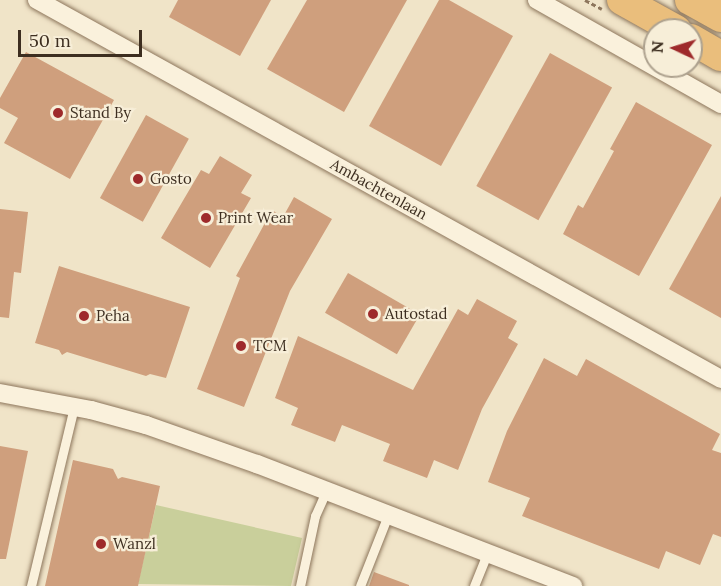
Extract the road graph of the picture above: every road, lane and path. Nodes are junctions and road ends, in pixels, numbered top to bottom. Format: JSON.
{"nodes":[{"id":1,"x":37,"y":0,"type":"edge"},
{"id":2,"x":537,"y":0,"type":"edge"},
{"id":3,"x":622,"y":0,"type":"edge"},
{"id":4,"x":690,"y":0,"type":"edge"},
{"id":5,"x":721,"y":17,"type":"edge"},
{"id":6,"x":654,"y":18,"type":"edge"},
{"id":7,"x":703,"y":46,"type":"edge"},
{"id":8,"x":721,"y":56,"type":"edge"},
{"id":9,"x":721,"y":104,"type":"edge"},
{"id":10,"x":721,"y":379,"type":"edge"},
{"id":11,"x":0,"y":393,"type":"edge"},
{"id":12,"x":74,"y":407,"type":"junction"},
{"id":13,"x":326,"y":490,"type":"junction"},
{"id":14,"x":388,"y":515,"type":"junction"},
{"id":15,"x":488,"y":553,"type":"junction"},
{"id":16,"x":31,"y":586,"type":"edge"},
{"id":17,"x":300,"y":586,"type":"edge"},
{"id":18,"x":360,"y":586,"type":"edge"},
{"id":19,"x":474,"y":586,"type":"edge"},
{"id":20,"x":573,"y":586,"type":"edge"}],
"edges":[{"from":1,"to":10,"type":"street","name":"Ambachtenlaan"},
{"from":2,"to":9,"type":"street"},
{"from":3,"to":6,"type":"highway"},
{"from":4,"to":5,"type":"highway"},
{"from":7,"to":8,"type":"highway"},
{"from":11,"to":12,"type":"street"},
{"from":12,"to":13,"type":"street"},
{"from":12,"to":16,"type":"lane"},
{"from":13,"to":14,"type":"street"},
{"from":13,"to":17,"type":"lane"},
{"from":14,"to":15,"type":"street"},
{"from":14,"to":18,"type":"lane"},
{"from":15,"to":19,"type":"lane"},
{"from":15,"to":20,"type":"street"}]}
